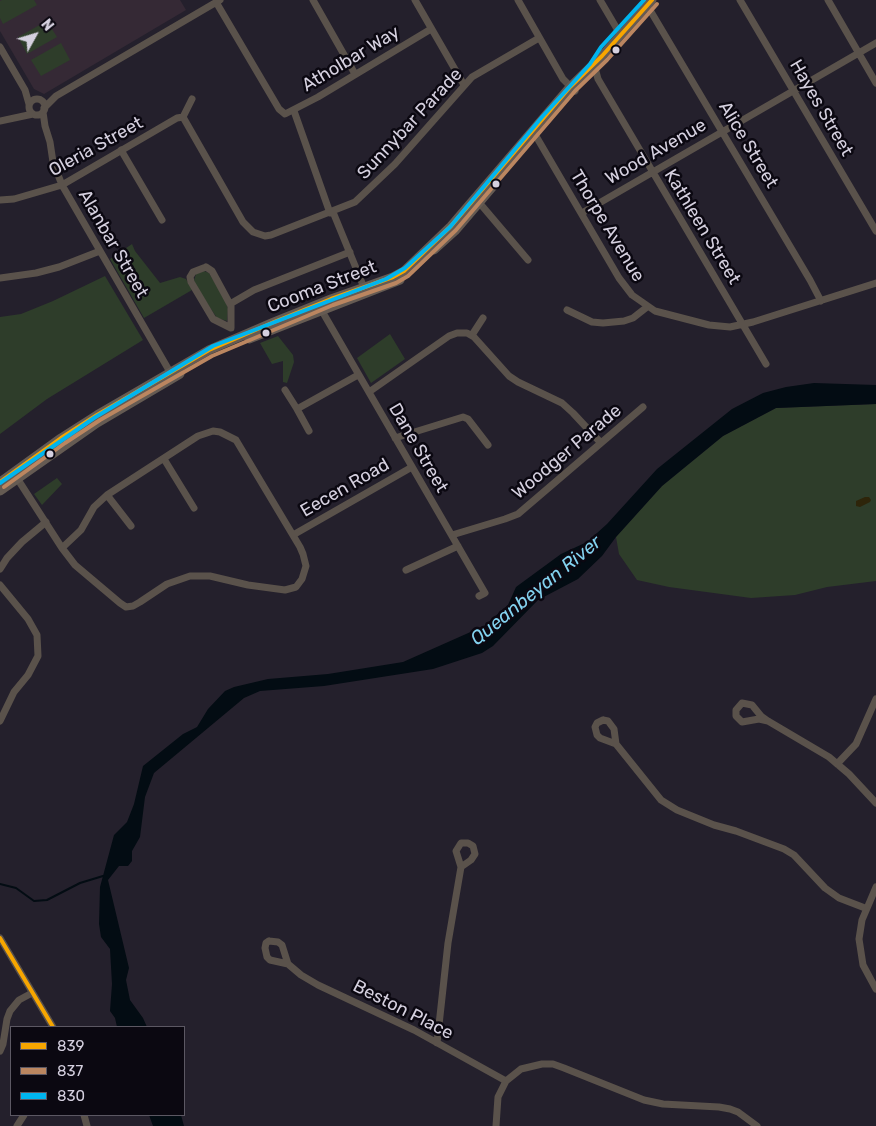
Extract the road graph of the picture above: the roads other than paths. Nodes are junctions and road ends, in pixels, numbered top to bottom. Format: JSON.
{"nodes":[{"id":1,"x":313,"y":0,"type":"edge"},
{"id":2,"x":414,"y":0,"type":"edge"},
{"id":3,"x":518,"y":0,"type":"edge"},
{"id":4,"x":600,"y":0,"type":"edge"},
{"id":5,"x":740,"y":0,"type":"edge"},
{"id":6,"x":828,"y":0,"type":"edge"},
{"id":7,"x":218,"y":1,"type":"edge"},
{"id":8,"x":649,"y":2,"type":"edge"},
{"id":9,"x":431,"y":29,"type":"junction"},
{"id":10,"x":620,"y":34,"type":"junction"},
{"id":11,"x":539,"y":38,"type":"junction"},
{"id":12,"x":876,"y":43,"type":"edge"},
{"id":13,"x":0,"y":48,"type":"edge"},
{"id":14,"x":859,"y":53,"type":"junction"},
{"id":15,"x":602,"y":56,"type":"junction"},
{"id":16,"x":592,"y":71,"type":"junction"},
{"id":17,"x":355,"y":74,"type":"junction"},
{"id":18,"x":876,"y":83,"type":"edge"},
{"id":19,"x":464,"y":85,"type":"junction"},
{"id":20,"x":572,"y":89,"type":"junction"},
{"id":21,"x":25,"y":90,"type":"junction"},
{"id":22,"x":793,"y":91,"type":"junction"},
{"id":23,"x":56,"y":96,"type":"junction"},
{"id":24,"x":192,"y":98,"type":"dead end"},
{"id":25,"x":38,"y":99,"type":"junction"},
{"id":26,"x":29,"y":106,"type":"junction"},
{"id":27,"x":44,"y":110,"type":"junction"},
{"id":28,"x":294,"y":111,"type":"junction"},
{"id":29,"x":34,"y":115,"type":"junction"},
{"id":30,"x":17,"y":117,"type":"junction"},
{"id":31,"x":183,"y":117,"type":"junction"},
{"id":32,"x":0,"y":121,"type":"edge"},
{"id":33,"x":45,"y":126,"type":"junction"},
{"id":34,"x":723,"y":131,"type":"junction"},
{"id":35,"x":534,"y":133,"type":"junction"},
{"id":36,"x":121,"y":150,"type":"junction"},
{"id":37,"x":652,"y":172,"type":"junction"},
{"id":38,"x":62,"y":185,"type":"junction"},
{"id":39,"x":0,"y":200,"type":"edge"},
{"id":40,"x":477,"y":200,"type":"junction"},
{"id":41,"x":331,"y":212,"type":"junction"},
{"id":42,"x":582,"y":213,"type":"junction"},
{"id":43,"x":162,"y":220,"type":"dead end"},
{"id":44,"x":876,"y":232,"type":"edge"},
{"id":45,"x":100,"y":251,"type":"junction"},
{"id":46,"x":350,"y":252,"type":"junction"},
{"id":47,"x":528,"y":260,"type":"dead end"},
{"id":48,"x":0,"y":278,"type":"edge"},
{"id":49,"x":876,"y":283,"type":"edge"},
{"id":50,"x":365,"y":291,"type":"junction"},
{"id":51,"x":349,"y":293,"type":"junction"},
{"id":52,"x":821,"y":301,"type":"junction"},
{"id":53,"x":230,"y":304,"type":"junction"},
{"id":54,"x":647,"y":307,"type":"junction"},
{"id":55,"x":567,"y":310,"type":"dead end"},
{"id":56,"x":322,"y":311,"type":"junction"},
{"id":57,"x":291,"y":315,"type":"junction"},
{"id":58,"x":483,"y":318,"type":"dead end"},
{"id":59,"x":743,"y":325,"type":"junction"},
{"id":60,"x":231,"y":328,"type":"junction"},
{"id":61,"x":472,"y":335,"type":"junction"},
{"id":62,"x":237,"y":341,"type":"junction"},
{"id":63,"x":766,"y":364,"type":"dead end"},
{"id":64,"x":172,"y":375,"type":"junction"},
{"id":65,"x":358,"y":375,"type":"junction"},
{"id":66,"x":284,"y":390,"type":"dead end"},
{"id":67,"x":368,"y":392,"type":"junction"},
{"id":68,"x":643,"y":407,"type":"dead end"},
{"id":69,"x":297,"y":409,"type":"junction"},
{"id":70,"x":309,"y":431,"type":"dead end"},
{"id":71,"x":395,"y":438,"type":"junction"},
{"id":72,"x":601,"y":442,"type":"junction"},
{"id":73,"x":488,"y":445,"type":"dead end"},
{"id":74,"x":164,"y":459,"type":"junction"},
{"id":75,"x":412,"y":467,"type":"junction"},
{"id":76,"x":16,"y":476,"type":"junction"},
{"id":77,"x":0,"y":482,"type":"edge"},
{"id":78,"x":0,"y":491,"type":"edge"},
{"id":79,"x":107,"y":495,"type":"junction"},
{"id":80,"x":194,"y":508,"type":"dead end"},
{"id":81,"x":46,"y":522,"type":"junction"},
{"id":82,"x":131,"y":526,"type":"dead end"},
{"id":83,"x":293,"y":535,"type":"junction"},
{"id":84,"x":452,"y":535,"type":"junction"},
{"id":85,"x":458,"y":546,"type":"junction"},
{"id":86,"x":62,"y":548,"type":"junction"},
{"id":87,"x":0,"y":569,"type":"edge"},
{"id":88,"x":406,"y":570,"type":"dead end"},
{"id":89,"x":0,"y":585,"type":"edge"},
{"id":90,"x":479,"y":596,"type":"dead end"},
{"id":91,"x":876,"y":699,"type":"edge"},
{"id":92,"x":754,"y":708,"type":"junction"},
{"id":93,"x":0,"y":721,"type":"edge"},
{"id":94,"x":768,"y":721,"type":"junction"},
{"id":95,"x":749,"y":722,"type":"junction"},
{"id":96,"x":616,"y":744,"type":"dead end"},
{"id":97,"x":837,"y":764,"type":"junction"},
{"id":98,"x":876,"y":803,"type":"edge"},
{"id":99,"x":461,"y":867,"type":"dead end"},
{"id":100,"x":876,"y":887,"type":"edge"},
{"id":101,"x":866,"y":908,"type":"junction"},
{"id":102,"x":0,"y":938,"type":"edge"},
{"id":103,"x":288,"y":964,"type":"dead end"},
{"id":104,"x":876,"y":989,"type":"edge"},
{"id":105,"x":32,"y":993,"type":"junction"},
{"id":106,"x":52,"y":1026,"type":"edge"},
{"id":107,"x":437,"y":1043,"type":"junction"},
{"id":108,"x":0,"y":1052,"type":"edge"},
{"id":109,"x":506,"y":1081,"type":"junction"},
{"id":110,"x":496,"y":1126,"type":"edge"},
{"id":111,"x":757,"y":1126,"type":"edge"}],
"edges":[{"from":1,"to":17,"type":"street"},
{"from":2,"to":9,"type":"street"},
{"from":3,"to":11,"type":"street"},
{"from":4,"to":10,"type":"street"},
{"from":5,"to":22,"type":"street","name":"Hayes Street"},
{"from":6,"to":14,"type":"street"},
{"from":7,"to":23,"type":"street"},
{"from":7,"to":28,"type":"street","name":"Atholbar Way"},
{"from":8,"to":10,"type":"main road","name":"Cooma Street"},
{"from":8,"to":34,"type":"street","name":"Alice Street"},
{"from":9,"to":17,"type":"street","name":"Atholbar Way"},
{"from":9,"to":19,"type":"street"},
{"from":10,"to":15,"type":"main road","name":"Cooma Street"},
{"from":11,"to":19,"type":"street","name":"Sunnybar Parade"},
{"from":11,"to":20,"type":"street"},
{"from":12,"to":14,"type":"street","name":"Wood Avenue"},
{"from":13,"to":21,"type":"street"},
{"from":14,"to":18,"type":"street"},
{"from":14,"to":22,"type":"street","name":"Wood Avenue"},
{"from":15,"to":16,"type":"main road","name":"Cooma Street"},
{"from":15,"to":20,"type":"main road","name":"Cooma Street"},
{"from":16,"to":20,"type":"main road","name":"Cooma Street"},
{"from":16,"to":37,"type":"street","name":"Kathleen Street"},
{"from":17,"to":28,"type":"street","name":"Atholbar Way"},
{"from":19,"to":41,"type":"street","name":"Sunnybar Parade"},
{"from":20,"to":35,"type":"main road","name":"Cooma Street"},
{"from":21,"to":25,"type":"street"},
{"from":21,"to":26,"type":"street"},
{"from":22,"to":34,"type":"street","name":"Wood Avenue"},
{"from":22,"to":44,"type":"street","name":"Hayes Street"},
{"from":23,"to":25,"type":"street"},
{"from":23,"to":27,"type":"street"},
{"from":24,"to":31,"type":"street"},
{"from":25,"to":26,"type":"street"},
{"from":25,"to":27,"type":"street"},
{"from":26,"to":29,"type":"street"},
{"from":26,"to":30,"type":"street"},
{"from":27,"to":29,"type":"street"},
{"from":27,"to":33,"type":"street","name":"Alanbar Street"},
{"from":28,"to":41,"type":"street"},
{"from":29,"to":30,"type":"street"},
{"from":29,"to":33,"type":"street","name":"Alanbar Street"},
{"from":30,"to":32,"type":"street"},
{"from":31,"to":36,"type":"street","name":"Oleria Street"},
{"from":31,"to":41,"type":"street","name":"Sunnybar Parade"},
{"from":33,"to":38,"type":"street","name":"Alanbar Street"},
{"from":34,"to":37,"type":"street","name":"Wood Avenue"},
{"from":34,"to":52,"type":"street","name":"Alice Street"},
{"from":35,"to":40,"type":"main road","name":"Cooma Street"},
{"from":35,"to":42,"type":"street","name":"Thorpe Avenue"},
{"from":36,"to":38,"type":"street","name":"Oleria Street"},
{"from":36,"to":43,"type":"street"},
{"from":37,"to":42,"type":"street","name":"Wood Avenue"},
{"from":37,"to":59,"type":"street","name":"Kathleen Street"},
{"from":38,"to":39,"type":"street","name":"Oleria Street"},
{"from":38,"to":45,"type":"street","name":"Alanbar Street"},
{"from":40,"to":47,"type":"street"},
{"from":40,"to":50,"type":"main road","name":"Cooma Street"},
{"from":41,"to":46,"type":"street"},
{"from":42,"to":54,"type":"street","name":"Thorpe Avenue"},
{"from":45,"to":48,"type":"street"},
{"from":45,"to":64,"type":"street","name":"Alanbar Street"},
{"from":46,"to":50,"type":"street"},
{"from":46,"to":53,"type":"street"},
{"from":49,"to":52,"type":"street","name":"Thorpe Avenue"},
{"from":50,"to":51,"type":"main road","name":"Cooma Street"},
{"from":50,"to":56,"type":"main road","name":"Cooma Street"},
{"from":51,"to":56,"type":"main road"},
{"from":51,"to":57,"type":"main road","name":"Cooma Street"},
{"from":52,"to":59,"type":"street","name":"Thorpe Avenue"},
{"from":53,"to":60,"type":"street"},
{"from":53,"to":60,"type":"street"},
{"from":54,"to":55,"type":"street"},
{"from":54,"to":59,"type":"street","name":"Thorpe Avenue"},
{"from":56,"to":57,"type":"main road"},
{"from":56,"to":62,"type":"main road","name":"Cooma Street"},
{"from":56,"to":65,"type":"street","name":"Dane Street"},
{"from":57,"to":62,"type":"main road","name":"Cooma Street"},
{"from":58,"to":61,"type":"street"},
{"from":59,"to":63,"type":"street","name":"Kathleen Street"},
{"from":60,"to":62,"type":"street"},
{"from":61,"to":67,"type":"street"},
{"from":61,"to":72,"type":"street"},
{"from":62,"to":64,"type":"main road","name":"Cooma Street"},
{"from":64,"to":76,"type":"main road","name":"Cooma Street"},
{"from":65,"to":67,"type":"street","name":"Dane Street"},
{"from":65,"to":69,"type":"street"},
{"from":66,"to":69,"type":"street"},
{"from":67,"to":71,"type":"street","name":"Dane Street"},
{"from":68,"to":72,"type":"street","name":"Woodger Parade"},
{"from":69,"to":70,"type":"street"},
{"from":71,"to":73,"type":"street"},
{"from":71,"to":75,"type":"street","name":"Dane Street"},
{"from":72,"to":84,"type":"street","name":"Woodger Parade"},
{"from":74,"to":79,"type":"street"},
{"from":74,"to":80,"type":"street"},
{"from":74,"to":83,"type":"street"},
{"from":75,"to":83,"type":"street","name":"Eecen Road"},
{"from":75,"to":84,"type":"street","name":"Dane Street"},
{"from":76,"to":77,"type":"main road","name":"Cooma Street"},
{"from":76,"to":78,"type":"main road","name":"Cooma Street"},
{"from":76,"to":81,"type":"street"},
{"from":79,"to":82,"type":"street"},
{"from":79,"to":86,"type":"street"},
{"from":81,"to":86,"type":"street"},
{"from":81,"to":87,"type":"street"},
{"from":83,"to":86,"type":"street"},
{"from":84,"to":85,"type":"street","name":"Dane Street"},
{"from":85,"to":88,"type":"street"},
{"from":85,"to":90,"type":"street","name":"Dane Street"},
{"from":89,"to":93,"type":"street"},
{"from":91,"to":97,"type":"street"},
{"from":92,"to":94,"type":"street"},
{"from":92,"to":95,"type":"street"},
{"from":92,"to":95,"type":"street"},
{"from":94,"to":95,"type":"street"},
{"from":94,"to":97,"type":"street"},
{"from":96,"to":101,"type":"street"},
{"from":97,"to":98,"type":"street"},
{"from":99,"to":107,"type":"street"},
{"from":100,"to":101,"type":"street"},
{"from":101,"to":104,"type":"street"},
{"from":102,"to":105,"type":"street"},
{"from":103,"to":107,"type":"street","name":"Beston Place"},
{"from":105,"to":106,"type":"street"},
{"from":105,"to":108,"type":"street"},
{"from":107,"to":109,"type":"street","name":"Beston Place"},
{"from":109,"to":110,"type":"street"},
{"from":109,"to":111,"type":"street"}]}
